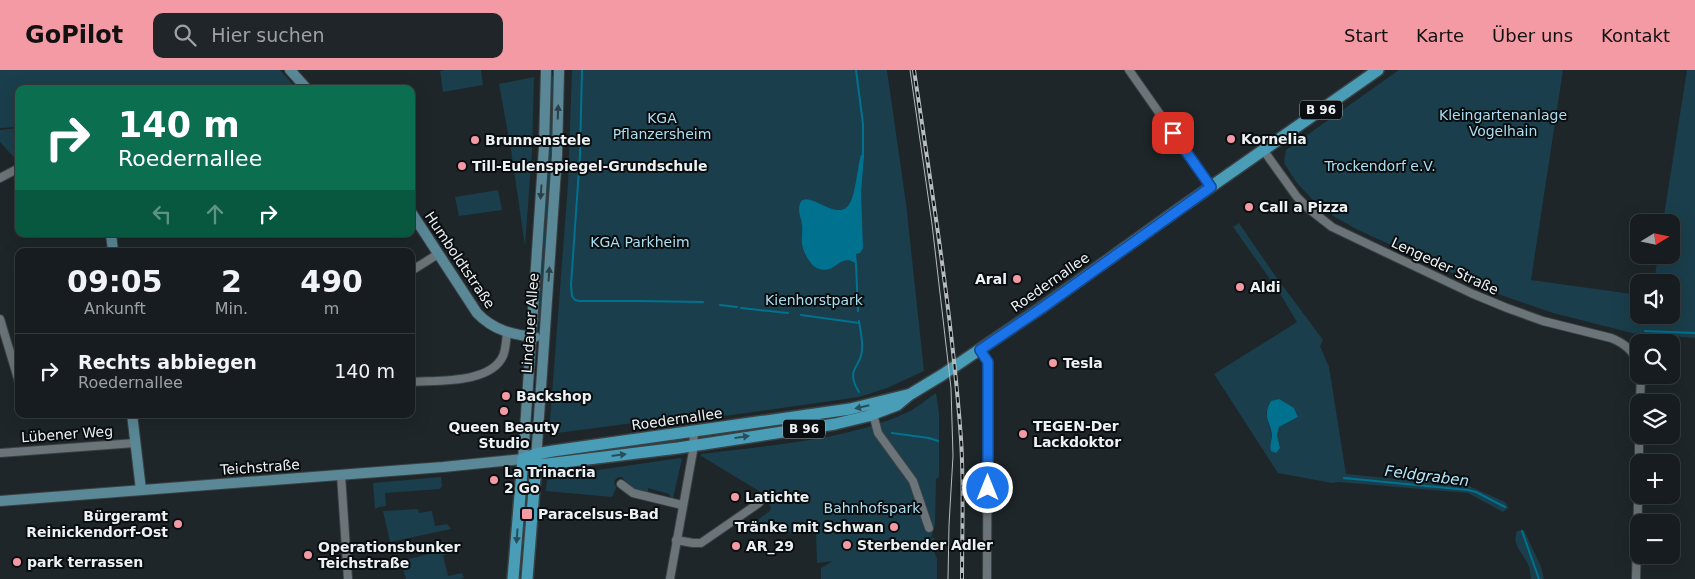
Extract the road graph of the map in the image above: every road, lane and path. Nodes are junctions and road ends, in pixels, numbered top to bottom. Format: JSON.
{"nodes":[{"id":1,"x":290,"y":70,"type":"edge"},
{"id":2,"x":546,"y":70,"type":"edge"},
{"id":3,"x":559,"y":70,"type":"edge"},
{"id":4,"x":1129,"y":70,"type":"edge"},
{"id":5,"x":1378,"y":70,"type":"edge"},
{"id":6,"x":303,"y":85,"type":"edge"},
{"id":7,"x":1264,"y":151,"type":"junction"},
{"id":8,"x":15,"y":170,"type":"edge"},
{"id":9,"x":0,"y":178,"type":"edge"},
{"id":10,"x":1211,"y":187,"type":"junction"},
{"id":11,"x":415,"y":218,"type":"edge"},
{"id":12,"x":438,"y":254,"type":"junction"},
{"id":13,"x":415,"y":268,"type":"edge"},
{"id":14,"x":0,"y":319,"type":"edge"},
{"id":15,"x":507,"y":333,"type":"junction"},
{"id":16,"x":531,"y":336,"type":"junction"},
{"id":17,"x":544,"y":337,"type":"junction"},
{"id":18,"x":980,"y":350,"type":"junction"},
{"id":19,"x":1630,"y":350,"type":"edge"},
{"id":20,"x":15,"y":369,"type":"edge"},
{"id":21,"x":415,"y":382,"type":"edge"},
{"id":22,"x":909,"y":395,"type":"junction"},
{"id":23,"x":872,"y":414,"type":"junction"},
{"id":24,"x":132,"y":418,"type":"edge"},
{"id":25,"x":694,"y":431,"type":"junction"},
{"id":26,"x":135,"y":443,"type":"junction"},
{"id":27,"x":694,"y":445,"type":"junction"},
{"id":28,"x":0,"y":453,"type":"edge"},
{"id":29,"x":522,"y":459,"type":"junction"},
{"id":30,"x":536,"y":459,"type":"junction"},
{"id":31,"x":341,"y":475,"type":"junction"},
{"id":32,"x":621,"y":484,"type":"dead end"},
{"id":33,"x":140,"y":490,"type":"junction"},
{"id":34,"x":0,"y":502,"type":"edge"},
{"id":35,"x":758,"y":503,"type":"dead end"},
{"id":36,"x":1638,"y":504,"type":"edge"},
{"id":37,"x":682,"y":505,"type":"junction"},
{"id":38,"x":929,"y":528,"type":"dead end"},
{"id":39,"x":676,"y":540,"type":"junction"},
{"id":40,"x":348,"y":579,"type":"edge"},
{"id":41,"x":513,"y":579,"type":"edge"},
{"id":42,"x":527,"y":579,"type":"edge"},
{"id":43,"x":671,"y":579,"type":"edge"},
{"id":44,"x":987,"y":579,"type":"edge"},
{"id":45,"x":1636,"y":579,"type":"edge"}],
"edges":[{"from":1,"to":6,"type":"street"},
{"from":2,"to":16,"type":"street","name":"Lindauer Allee","one_way":true},
{"from":17,"to":3,"type":"street","name":"Lindauer Allee","one_way":true},
{"from":4,"to":10,"type":"street"},
{"from":5,"to":7,"type":"main road","name":"Roedernallee","number":"B 96"},
{"from":7,"to":10,"type":"main road","name":"Roedernallee","number":"B 96"},
{"from":7,"to":19,"type":"street","name":"Lengeder Straße"},
{"from":8,"to":9,"type":"street"},
{"from":10,"to":18,"type":"main road","name":"Roedernallee","number":"B 96"},
{"from":11,"to":12,"type":"street","name":"Humboldtstraße"},
{"from":12,"to":13,"type":"street"},
{"from":12,"to":15,"type":"street","name":"Humboldtstraße"},
{"from":14,"to":20,"type":"street"},
{"from":15,"to":16,"type":"street","name":"Humboldtstraße"},
{"from":15,"to":21,"type":"street"},
{"from":16,"to":17,"type":"street","name":"Humboldtstraße"},
{"from":16,"to":29,"type":"street","name":"Lindauer Allee"},
{"from":17,"to":30,"type":"street","name":"Lindauer Allee"},
{"from":18,"to":22,"type":"main road","name":"Roedernallee","number":"B 96"},
{"from":18,"to":44,"type":"street"},
{"from":22,"to":23,"type":"main road","name":"Roedernallee","number":"B 96"},
{"from":22,"to":25,"type":"main road","name":"Roedernallee","number":"B 96","one_way":true},
{"from":27,"to":23,"type":"main road","name":"Roedernallee","number":"B 96","one_way":true},
{"from":23,"to":38,"type":"street"},
{"from":24,"to":26,"type":"street","name":"Lübener Weg"},
{"from":25,"to":27,"type":"street"},
{"from":25,"to":30,"type":"main road","name":"Roedernallee","number":"B 96"},
{"from":26,"to":28,"type":"street","name":"Lübener Weg"},
{"from":26,"to":33,"type":"street","name":"Lübener Weg"},
{"from":30,"to":27,"type":"main road","name":"Roedernallee","number":"B 96","one_way":true},
{"from":27,"to":37,"type":"street"},
{"from":29,"to":30,"type":"main road","number":"B 96"},
{"from":29,"to":31,"type":"street","name":"Teichstraße"},
{"from":29,"to":41,"type":"main road","name":"Lindauer Allee","one_way":true},
{"from":30,"to":42,"type":"main road","name":"Lindauer Allee"},
{"from":31,"to":33,"type":"street","name":"Teichstraße"},
{"from":31,"to":40,"type":"street"},
{"from":32,"to":37,"type":"street"},
{"from":33,"to":34,"type":"street","name":"Teichstraße"},
{"from":35,"to":39,"type":"street"},
{"from":36,"to":45,"type":"street"},
{"from":37,"to":39,"type":"street"},
{"from":39,"to":43,"type":"street"}]}
